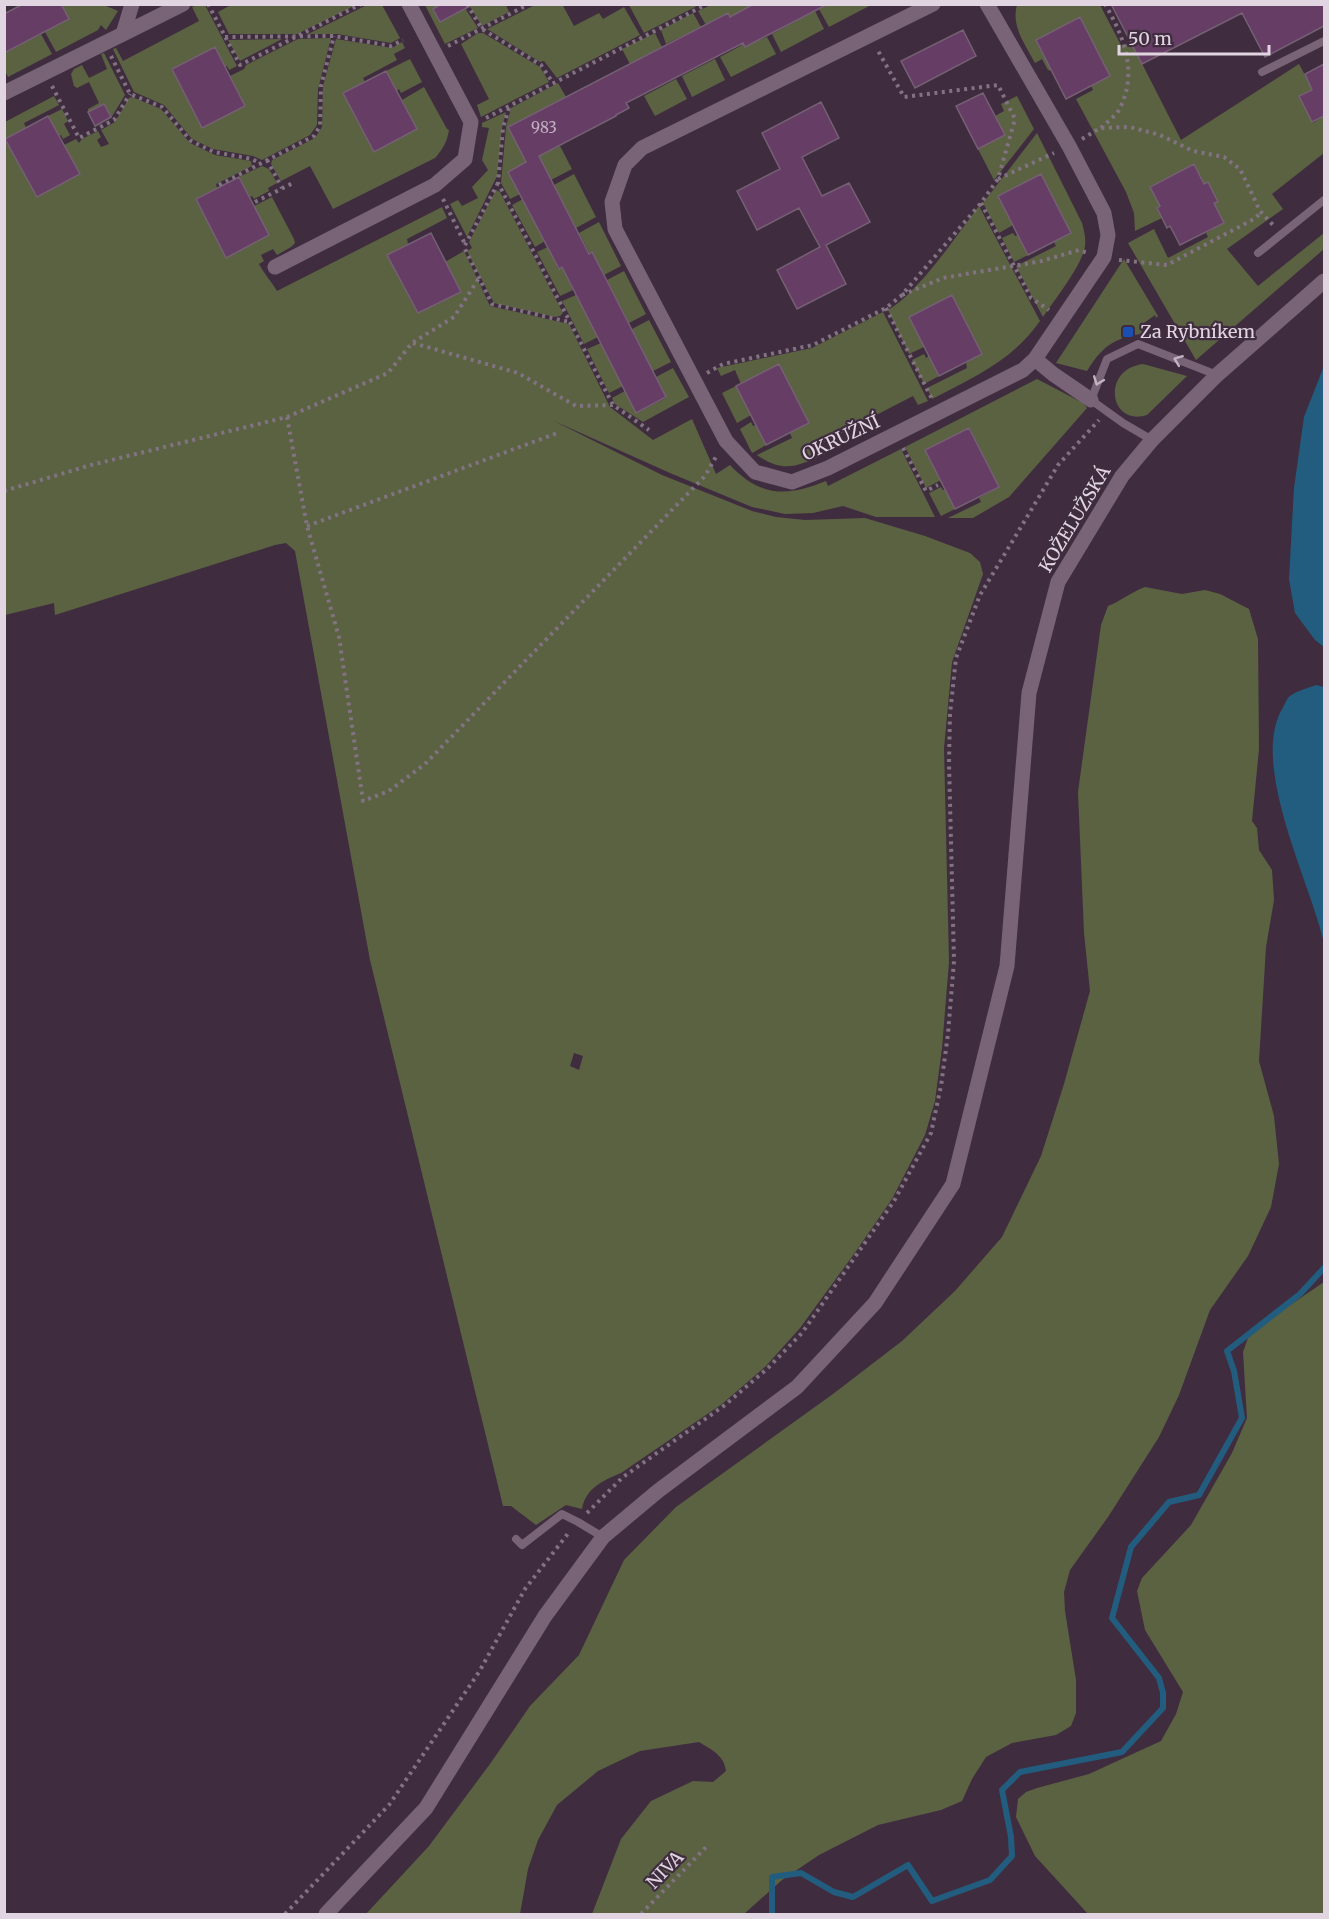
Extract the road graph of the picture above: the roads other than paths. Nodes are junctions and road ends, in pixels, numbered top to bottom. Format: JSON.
{"nodes":[{"id":1,"x":132,"y":4,"type":"edge"},
{"id":2,"x":183,"y":4,"type":"edge"},
{"id":3,"x":409,"y":4,"type":"edge"},
{"id":4,"x":933,"y":4,"type":"edge"},
{"id":5,"x":987,"y":4,"type":"edge"},
{"id":6,"x":123,"y":34,"type":"junction"},
{"id":7,"x":1324,"y":41,"type":"edge"},
{"id":8,"x":1262,"y":72,"type":"dead end"},
{"id":9,"x":4,"y":93,"type":"edge"},
{"id":10,"x":1324,"y":200,"type":"edge"},
{"id":11,"x":1258,"y":253,"type":"dead end"},
{"id":12,"x":275,"y":267,"type":"dead end"},
{"id":13,"x":1324,"y":282,"type":"edge"},
{"id":14,"x":1035,"y":359,"type":"junction"},
{"id":15,"x":1217,"y":375,"type":"junction"},
{"id":16,"x":1091,"y":400,"type":"junction"},
{"id":17,"x":1152,"y":441,"type":"junction"},
{"id":18,"x":603,"y":1537,"type":"junction"},
{"id":19,"x":516,"y":1539,"type":"dead end"},
{"id":20,"x":326,"y":1914,"type":"edge"}],
"edges":[{"from":1,"to":6,"type":"street"},
{"from":2,"to":6,"type":"street"},
{"from":3,"to":12,"type":"street"},
{"from":4,"to":14,"type":"street","name":"OKRUŽNÍ"},
{"from":5,"to":14,"type":"street","name":"OKRUŽNÍ"},
{"from":6,"to":9,"type":"street"},
{"from":7,"to":8,"type":"lane"},
{"from":10,"to":11,"type":"lane"},
{"from":13,"to":15,"type":"street","name":"KOŽELUŽSKÁ"},
{"from":14,"to":16,"type":"street"},
{"from":15,"to":16,"type":"lane","one_way":true},
{"from":15,"to":17,"type":"street","name":"KOŽELUŽSKÁ"},
{"from":16,"to":17,"type":"lane"},
{"from":17,"to":18,"type":"street","name":"KOŽELUŽSKÁ"},
{"from":18,"to":19,"type":"lane"},
{"from":18,"to":20,"type":"street","name":"KOŽELUŽSKÁ"}]}
